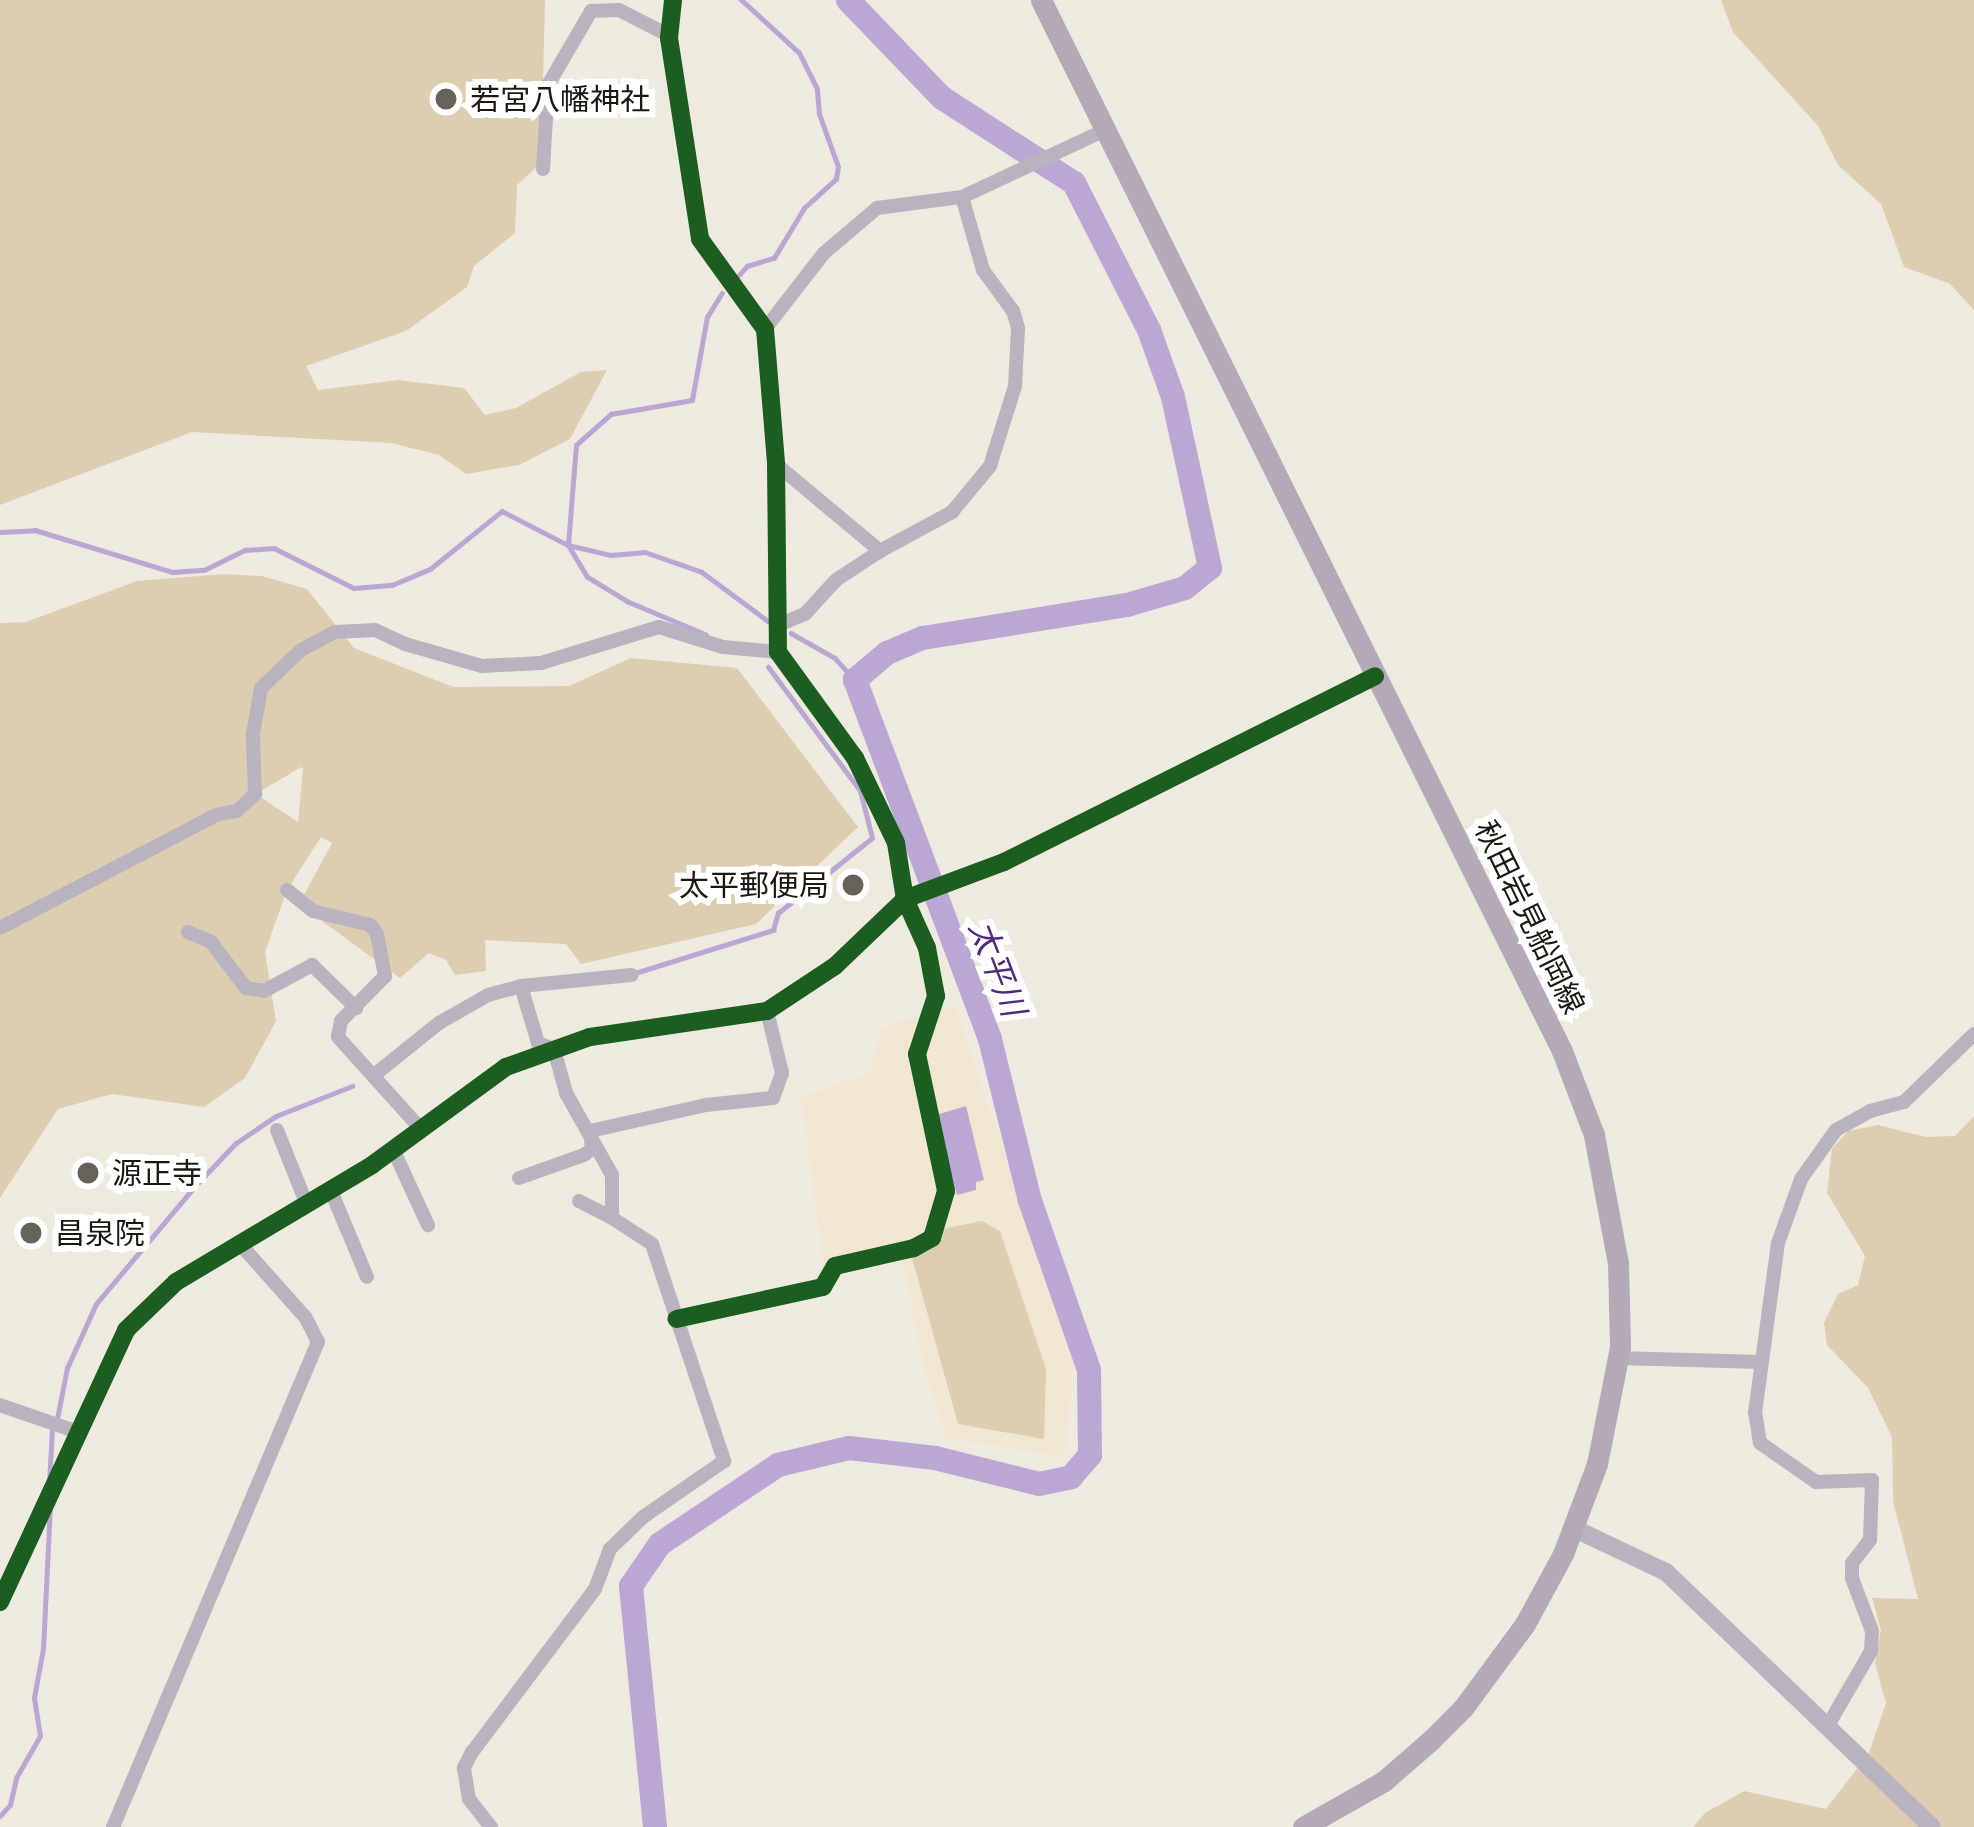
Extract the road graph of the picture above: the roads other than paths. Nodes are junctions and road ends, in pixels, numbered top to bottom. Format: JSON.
{"nodes":[{"id":1,"x":578,"y":0,"type":"edge"},
{"id":2,"x":673,"y":0,"type":"edge"},
{"id":3,"x":1041,"y":0,"type":"edge"},
{"id":4,"x":591,"y":11,"type":"junction"},
{"id":5,"x":668,"y":34,"type":"junction"},
{"id":6,"x":1105,"y":130,"type":"junction"},
{"id":7,"x":543,"y":169,"type":"dead end"},
{"id":8,"x":962,"y":197,"type":"junction"},
{"id":9,"x":765,"y":329,"type":"junction"},
{"id":10,"x":776,"y":464,"type":"junction"},
{"id":11,"x":880,"y":550,"type":"junction"},
{"id":12,"x":781,"y":624,"type":"junction"},
{"id":13,"x":778,"y":652,"type":"junction"},
{"id":14,"x":1375,"y":676,"type":"junction"},
{"id":15,"x":286,"y":890,"type":"dead end"},
{"id":16,"x":909,"y":898,"type":"junction"},
{"id":17,"x":0,"y":928,"type":"edge"},
{"id":18,"x":188,"y":932,"type":"dead end"},
{"id":19,"x":631,"y":975,"type":"dead end"},
{"id":20,"x":521,"y":986,"type":"junction"},
{"id":21,"x":356,"y":1008,"type":"junction"},
{"id":22,"x":767,"y":1012,"type":"junction"},
{"id":23,"x":1974,"y":1034,"type":"edge"},
{"id":24,"x":554,"y":1049,"type":"junction"},
{"id":25,"x":373,"y":1076,"type":"junction"},
{"id":26,"x":420,"y":1128,"type":"junction"},
{"id":27,"x":277,"y":1130,"type":"dead end"},
{"id":28,"x":590,"y":1131,"type":"junction"},
{"id":29,"x":393,"y":1149,"type":"junction"},
{"id":30,"x":519,"y":1178,"type":"dead end"},
{"id":31,"x":331,"y":1191,"type":"junction"},
{"id":32,"x":579,"y":1202,"type":"dead end"},
{"id":33,"x":307,"y":1205,"type":"junction"},
{"id":34,"x":612,"y":1218,"type":"junction"},
{"id":35,"x":428,"y":1225,"type":"dead end"},
{"id":36,"x":238,"y":1243,"type":"junction"},
{"id":37,"x":367,"y":1277,"type":"dead end"},
{"id":38,"x":676,"y":1318,"type":"junction"},
{"id":39,"x":1618,"y":1358,"type":"junction"},
{"id":40,"x":1761,"y":1362,"type":"junction"},
{"id":41,"x":0,"y":1405,"type":"edge"},
{"id":42,"x":64,"y":1425,"type":"junction"},
{"id":43,"x":1573,"y":1528,"type":"junction"},
{"id":44,"x":0,"y":1602,"type":"edge"},
{"id":45,"x":1826,"y":1727,"type":"junction"},
{"id":46,"x":113,"y":1827,"type":"edge"},
{"id":47,"x":491,"y":1827,"type":"edge"},
{"id":48,"x":1303,"y":1827,"type":"edge"},
{"id":49,"x":1932,"y":1827,"type":"edge"}],
"edges":[{"from":1,"to":4,"type":"street"},
{"from":2,"to":5,"type":"street"},
{"from":3,"to":6,"type":"main road","name":"秋田岩見船岡線"},
{"from":4,"to":5,"type":"street"},
{"from":4,"to":7,"type":"street"},
{"from":5,"to":9,"type":"street"},
{"from":6,"to":8,"type":"street"},
{"from":6,"to":14,"type":"main road","name":"秋田岩見船岡線"},
{"from":8,"to":9,"type":"street"},
{"from":8,"to":11,"type":"street"},
{"from":9,"to":10,"type":"street"},
{"from":10,"to":11,"type":"street"},
{"from":10,"to":12,"type":"street"},
{"from":11,"to":12,"type":"street"},
{"from":12,"to":13,"type":"street"},
{"from":13,"to":16,"type":"street"},
{"from":13,"to":17,"type":"street"},
{"from":14,"to":16,"type":"street"},
{"from":14,"to":39,"type":"main road","name":"秋田岩見船岡線"},
{"from":15,"to":21,"type":"street"},
{"from":16,"to":22,"type":"street"},
{"from":16,"to":38,"type":"street"},
{"from":18,"to":21,"type":"street"},
{"from":19,"to":20,"type":"street"},
{"from":20,"to":24,"type":"street"},
{"from":20,"to":25,"type":"street"},
{"from":21,"to":25,"type":"street"},
{"from":22,"to":24,"type":"street"},
{"from":22,"to":28,"type":"street"},
{"from":23,"to":40,"type":"street"},
{"from":24,"to":26,"type":"street"},
{"from":24,"to":28,"type":"street"},
{"from":25,"to":26,"type":"street"},
{"from":26,"to":29,"type":"street"},
{"from":27,"to":33,"type":"street"},
{"from":28,"to":30,"type":"street"},
{"from":28,"to":34,"type":"street"},
{"from":29,"to":31,"type":"street"},
{"from":29,"to":35,"type":"street"},
{"from":31,"to":33,"type":"street"},
{"from":31,"to":37,"type":"street"},
{"from":32,"to":34,"type":"street"},
{"from":33,"to":36,"type":"street"},
{"from":34,"to":38,"type":"street"},
{"from":36,"to":42,"type":"street"},
{"from":36,"to":46,"type":"street"},
{"from":38,"to":47,"type":"street"},
{"from":39,"to":40,"type":"street"},
{"from":39,"to":43,"type":"main road","name":"秋田岩見船岡線"},
{"from":40,"to":45,"type":"street"},
{"from":41,"to":42,"type":"street"},
{"from":42,"to":44,"type":"street"},
{"from":43,"to":45,"type":"street"},
{"from":43,"to":48,"type":"main road","name":"秋田岩見船岡線"},
{"from":45,"to":49,"type":"street"}]}
